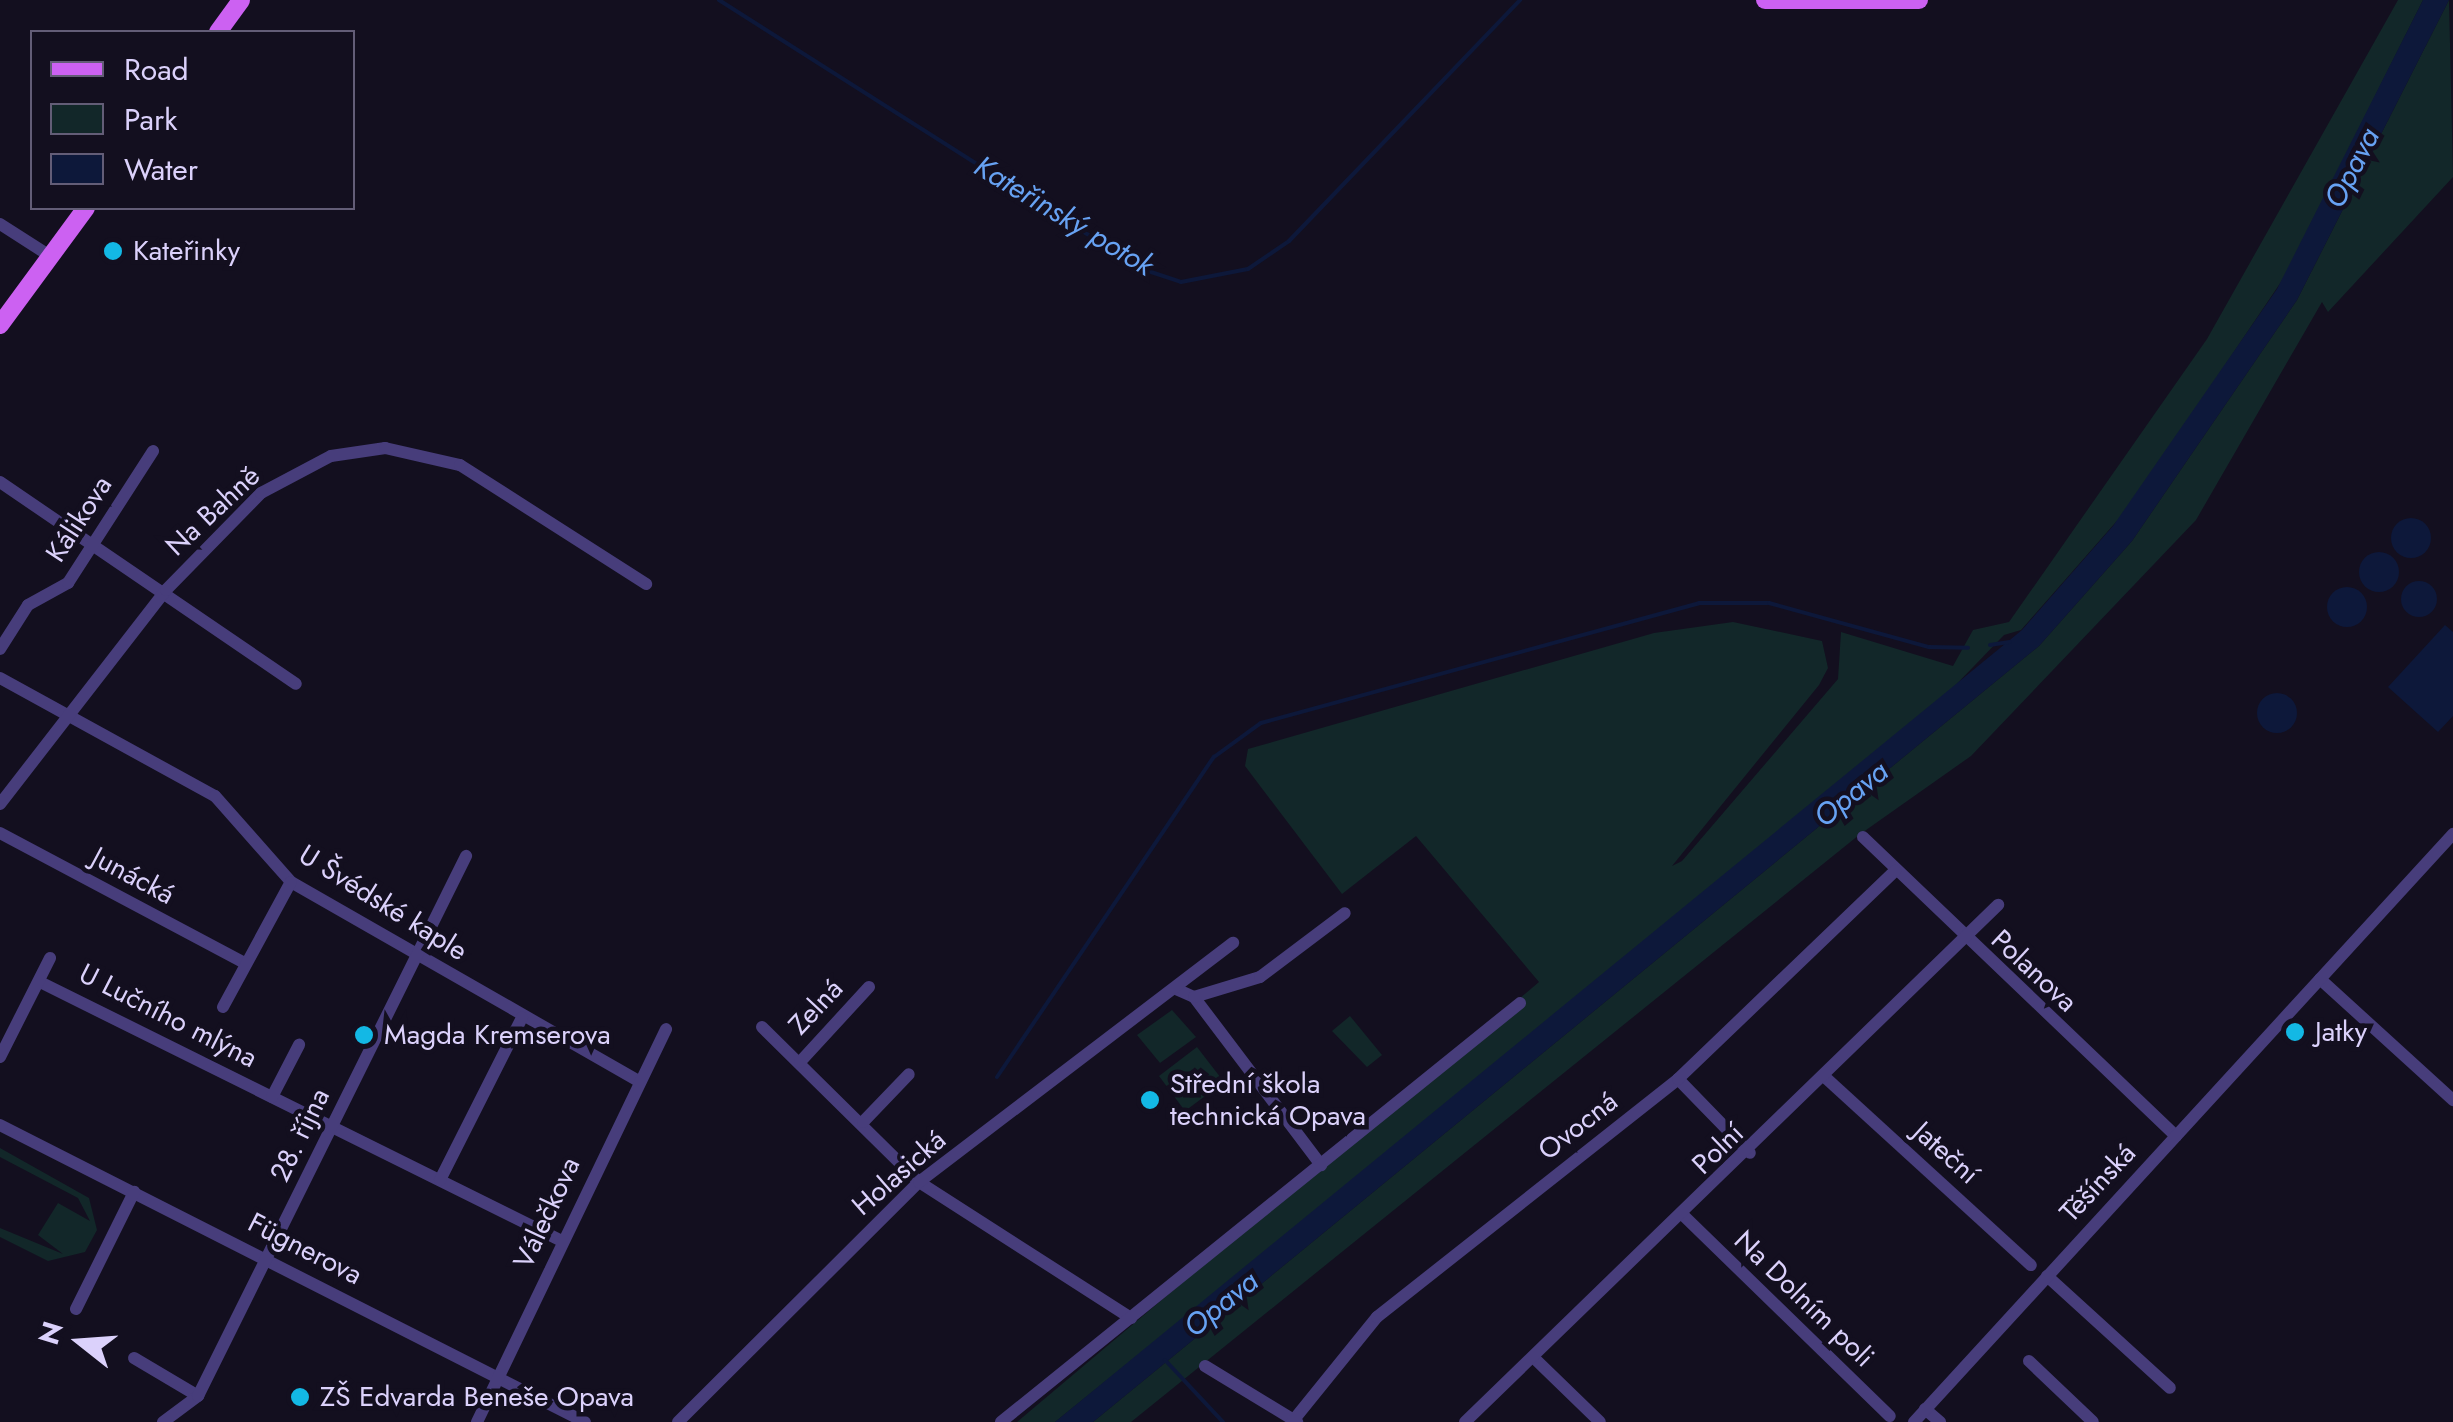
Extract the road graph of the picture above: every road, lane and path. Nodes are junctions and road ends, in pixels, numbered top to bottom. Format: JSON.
{"nodes":[{"id":1,"x":241,"y":0,"type":"edge"},
{"id":2,"x":1764,"y":0,"type":"edge"},
{"id":3,"x":1919,"y":0,"type":"edge"},
{"id":4,"x":219,"y":30,"type":"edge"},
{"id":5,"x":84,"y":210,"type":"edge"},
{"id":6,"x":0,"y":224,"type":"edge"},
{"id":7,"x":50,"y":256,"type":"junction"},
{"id":8,"x":0,"y":325,"type":"edge"},
{"id":9,"x":154,"y":450,"type":"dead end"},
{"id":10,"x":0,"y":482,"type":"edge"},
{"id":11,"x":95,"y":542,"type":"junction"},
{"id":12,"x":646,"y":584,"type":"dead end"},
{"id":13,"x":166,"y":590,"type":"junction"},
{"id":14,"x":0,"y":650,"type":"edge"},
{"id":15,"x":0,"y":678,"type":"edge"},
{"id":16,"x":296,"y":684,"type":"dead end"},
{"id":17,"x":70,"y":714,"type":"junction"},
{"id":18,"x":0,"y":804,"type":"edge"},
{"id":19,"x":0,"y":833,"type":"edge"},
{"id":20,"x":2453,"y":834,"type":"edge"},
{"id":21,"x":1863,"y":837,"type":"dead end"},
{"id":22,"x":466,"y":856,"type":"dead end"},
{"id":23,"x":1896,"y":871,"type":"junction"},
{"id":24,"x":291,"y":882,"type":"junction"},
{"id":25,"x":1998,"y":905,"type":"dead end"},
{"id":26,"x":1345,"y":913,"type":"dead end"},
{"id":27,"x":1965,"y":942,"type":"junction"},
{"id":28,"x":1233,"y":943,"type":"dead end"},
{"id":29,"x":416,"y":955,"type":"junction"},
{"id":30,"x":50,"y":958,"type":"dead end"},
{"id":31,"x":244,"y":962,"type":"junction"},
{"id":32,"x":2320,"y":980,"type":"junction"},
{"id":33,"x":40,"y":982,"type":"junction"},
{"id":34,"x":869,"y":988,"type":"dead end"},
{"id":35,"x":1176,"y":989,"type":"junction"},
{"id":36,"x":1194,"y":997,"type":"junction"},
{"id":37,"x":1520,"y":1002,"type":"dead end"},
{"id":38,"x":223,"y":1007,"type":"dead end"},
{"id":39,"x":522,"y":1018,"type":"junction"},
{"id":40,"x":762,"y":1027,"type":"dead end"},
{"id":41,"x":666,"y":1028,"type":"dead end"},
{"id":42,"x":299,"y":1046,"type":"dead end"},
{"id":43,"x":0,"y":1057,"type":"edge"},
{"id":44,"x":800,"y":1062,"type":"junction"},
{"id":45,"x":909,"y":1074,"type":"dead end"},
{"id":46,"x":1678,"y":1078,"type":"junction"},
{"id":47,"x":1827,"y":1078,"type":"junction"},
{"id":48,"x":638,"y":1081,"type":"junction"},
{"id":49,"x":272,"y":1097,"type":"junction"},
{"id":50,"x":2453,"y":1100,"type":"edge"},
{"id":51,"x":863,"y":1122,"type":"junction"},
{"id":52,"x":0,"y":1126,"type":"edge"},
{"id":53,"x":331,"y":1126,"type":"junction"},
{"id":54,"x":2176,"y":1136,"type":"junction"},
{"id":55,"x":1750,"y":1153,"type":"junction"},
{"id":56,"x":1321,"y":1165,"type":"junction"},
{"id":57,"x":440,"y":1180,"type":"junction"},
{"id":58,"x":920,"y":1182,"type":"junction"},
{"id":59,"x":134,"y":1192,"type":"junction"},
{"id":60,"x":1684,"y":1216,"type":"junction"},
{"id":61,"x":560,"y":1240,"type":"junction"},
{"id":62,"x":268,"y":1258,"type":"junction"},
{"id":63,"x":2031,"y":1265,"type":"dead end"},
{"id":64,"x":2047,"y":1276,"type":"junction"},
{"id":65,"x":76,"y":1309,"type":"dead end"},
{"id":66,"x":1131,"y":1318,"type":"junction"},
{"id":67,"x":1533,"y":1357,"type":"junction"},
{"id":68,"x":134,"y":1358,"type":"dead end"},
{"id":69,"x":2028,"y":1361,"type":"dead end"},
{"id":70,"x":1204,"y":1366,"type":"dead end"},
{"id":71,"x":499,"y":1376,"type":"junction"},
{"id":72,"x":2170,"y":1388,"type":"dead end"},
{"id":73,"x":198,"y":1396,"type":"junction"},
{"id":74,"x":1926,"y":1409,"type":"junction"},
{"id":75,"x":1890,"y":1416,"type":"dead end"},
{"id":76,"x":1294,"y":1421,"type":"edge"},
{"id":77,"x":163,"y":1422,"type":"edge"},
{"id":78,"x":477,"y":1422,"type":"edge"},
{"id":79,"x":585,"y":1422,"type":"edge"},
{"id":80,"x":678,"y":1422,"type":"edge"},
{"id":81,"x":1001,"y":1422,"type":"edge"},
{"id":82,"x":1465,"y":1422,"type":"edge"},
{"id":83,"x":1600,"y":1422,"type":"edge"},
{"id":84,"x":1914,"y":1422,"type":"edge"},
{"id":85,"x":1940,"y":1422,"type":"edge"},
{"id":86,"x":2093,"y":1422,"type":"edge"}],
"edges":[{"from":1,"to":4,"type":"main road"},
{"from":2,"to":3,"type":"main road"},
{"from":5,"to":7,"type":"main road"},
{"from":6,"to":7,"type":"street"},
{"from":7,"to":8,"type":"main road"},
{"from":9,"to":11,"type":"street","name":"Kálikova"},
{"from":10,"to":11,"type":"street"},
{"from":11,"to":13,"type":"street"},
{"from":11,"to":14,"type":"street","name":"Kálikova"},
{"from":12,"to":13,"type":"street","name":"Na Bahně"},
{"from":13,"to":16,"type":"street"},
{"from":13,"to":17,"type":"street","name":"Na Bahně"},
{"from":15,"to":17,"type":"street","name":"U Švédské kaple"},
{"from":17,"to":18,"type":"street","name":"Na Bahně"},
{"from":17,"to":24,"type":"street","name":"U Švédské kaple"},
{"from":19,"to":31,"type":"street","name":"Junácká"},
{"from":20,"to":32,"type":"street","name":"Těšínská"},
{"from":21,"to":23,"type":"street","name":"Polanova"},
{"from":22,"to":29,"type":"street","name":"28. října"},
{"from":23,"to":27,"type":"street","name":"Polanova"},
{"from":23,"to":46,"type":"street","name":"Ovocná"},
{"from":24,"to":29,"type":"street","name":"U Švédské kaple"},
{"from":24,"to":31,"type":"street"},
{"from":25,"to":27,"type":"street","name":"Polní"},
{"from":26,"to":36,"type":"street"},
{"from":27,"to":47,"type":"street","name":"Polní"},
{"from":27,"to":54,"type":"street","name":"Polanova"},
{"from":28,"to":35,"type":"street","name":"Holasická"},
{"from":29,"to":39,"type":"street","name":"U Švédské kaple"},
{"from":29,"to":53,"type":"street","name":"28. října"},
{"from":30,"to":33,"type":"street","name":"U Lučního mlýna"},
{"from":31,"to":38,"type":"street"},
{"from":32,"to":50,"type":"street"},
{"from":32,"to":54,"type":"street","name":"Těšínská"},
{"from":33,"to":43,"type":"street","name":"U Lučního mlýna"},
{"from":33,"to":49,"type":"street","name":"U Lučního mlýna"},
{"from":34,"to":44,"type":"street","name":"Zelná"},
{"from":35,"to":36,"type":"street"},
{"from":35,"to":58,"type":"street","name":"Holasická"},
{"from":36,"to":56,"type":"street"},
{"from":37,"to":56,"type":"street"},
{"from":39,"to":48,"type":"street","name":"U Švédské kaple"},
{"from":39,"to":57,"type":"street"},
{"from":40,"to":44,"type":"street","name":"Zelná"},
{"from":41,"to":48,"type":"street","name":"Válečkova"},
{"from":42,"to":49,"type":"street","name":"U Lučního mlýna"},
{"from":44,"to":51,"type":"street","name":"Zelná"},
{"from":45,"to":51,"type":"street"},
{"from":46,"to":55,"type":"street"},
{"from":46,"to":76,"type":"street","name":"Ovocná"},
{"from":47,"to":55,"type":"street","name":"Polní"},
{"from":47,"to":63,"type":"street","name":"Jateční"},
{"from":48,"to":61,"type":"street","name":"Válečkova"},
{"from":49,"to":53,"type":"street","name":"U Lučního mlýna"},
{"from":51,"to":58,"type":"street","name":"Zelná"},
{"from":52,"to":59,"type":"street","name":"Fügnerova"},
{"from":53,"to":57,"type":"street","name":"U Lučního mlýna"},
{"from":53,"to":62,"type":"street","name":"28. října"},
{"from":54,"to":64,"type":"street","name":"Těšínská"},
{"from":55,"to":60,"type":"street","name":"Polní"},
{"from":56,"to":66,"type":"street"},
{"from":57,"to":61,"type":"street","name":"U Lučního mlýna"},
{"from":58,"to":66,"type":"street","name":"Zelná"},
{"from":58,"to":80,"type":"street","name":"Holasická"},
{"from":59,"to":62,"type":"street","name":"Fügnerova"},
{"from":59,"to":65,"type":"street"},
{"from":60,"to":67,"type":"street","name":"Polní"},
{"from":60,"to":75,"type":"street","name":"Na Dolním poli"},
{"from":61,"to":71,"type":"street","name":"Válečkova"},
{"from":62,"to":71,"type":"street","name":"Fügnerova"},
{"from":62,"to":73,"type":"street","name":"28. října"},
{"from":64,"to":72,"type":"street"},
{"from":64,"to":74,"type":"street","name":"Těšínská"},
{"from":66,"to":81,"type":"street"},
{"from":67,"to":82,"type":"street","name":"Polní"},
{"from":67,"to":83,"type":"street"},
{"from":68,"to":73,"type":"street"},
{"from":69,"to":86,"type":"street"},
{"from":70,"to":76,"type":"street"},
{"from":71,"to":78,"type":"street","name":"Válečkova"},
{"from":71,"to":79,"type":"street","name":"Fügnerova"},
{"from":73,"to":77,"type":"street","name":"28. října"},
{"from":74,"to":84,"type":"street","name":"Těšínská"},
{"from":74,"to":85,"type":"street"}]}
